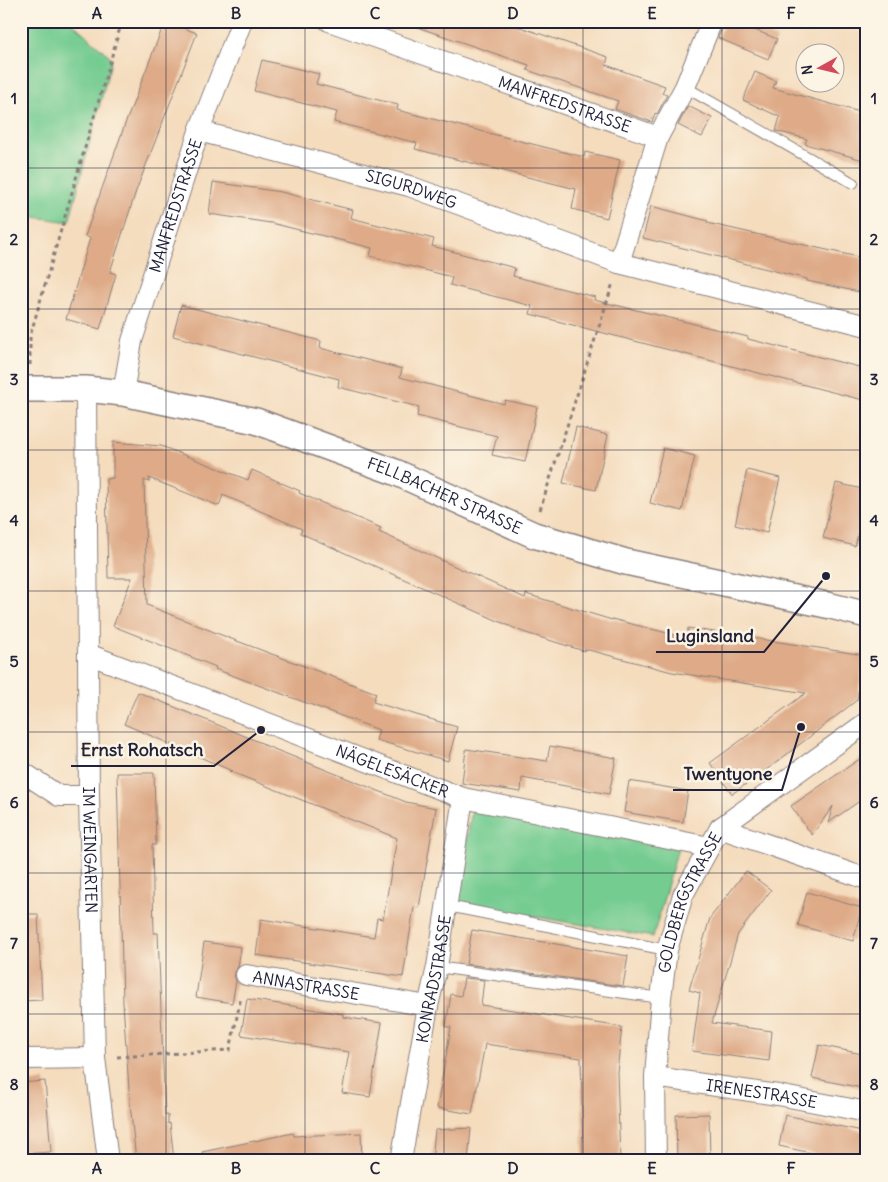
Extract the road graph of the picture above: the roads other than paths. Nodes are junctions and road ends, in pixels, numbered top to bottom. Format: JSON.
{"nodes":[{"id":1,"x":242,"y":21,"type":"edge"},
{"id":2,"x":329,"y":21,"type":"edge"},
{"id":3,"x":712,"y":21,"type":"edge"},
{"id":4,"x":685,"y":87,"type":"junction"},
{"id":5,"x":199,"y":131,"type":"junction"},
{"id":6,"x":658,"y":137,"type":"junction"},
{"id":7,"x":853,"y":183,"type":"dead end"},
{"id":8,"x":619,"y":263,"type":"junction"},
{"id":9,"x":867,"y":326,"type":"edge"},
{"id":10,"x":25,"y":389,"type":"edge"},
{"id":11,"x":86,"y":389,"type":"junction"},
{"id":12,"x":123,"y":393,"type":"junction"},
{"id":13,"x":867,"y":615,"type":"edge"},
{"id":14,"x":88,"y":654,"type":"junction"},
{"id":15,"x":867,"y":722,"type":"edge"},
{"id":16,"x":21,"y":770,"type":"edge"},
{"id":17,"x":89,"y":796,"type":"junction"},
{"id":18,"x":464,"y":798,"type":"junction"},
{"id":19,"x":720,"y":828,"type":"junction"},
{"id":20,"x":709,"y":847,"type":"junction"},
{"id":21,"x":867,"y":879,"type":"edge"},
{"id":22,"x":448,"y":906,"type":"junction"},
{"id":23,"x":667,"y":950,"type":"junction"},
{"id":24,"x":437,"y":967,"type":"junction"},
{"id":25,"x":246,"y":975,"type":"road end"},
{"id":26,"x":661,"y":998,"type":"junction"},
{"id":27,"x":428,"y":1006,"type":"junction"},
{"id":28,"x":21,"y":1055,"type":"edge"},
{"id":29,"x":95,"y":1058,"type":"junction"},
{"id":30,"x":655,"y":1077,"type":"junction"},
{"id":31,"x":867,"y":1112,"type":"edge"},
{"id":32,"x":108,"y":1161,"type":"edge"},
{"id":33,"x":401,"y":1161,"type":"edge"},
{"id":34,"x":656,"y":1161,"type":"edge"}],
"edges":[{"from":1,"to":5,"type":"street","name":"MANFREDSTRASSE"},
{"from":2,"to":6,"type":"street","name":"MANFREDSTRASSE"},
{"from":3,"to":4,"type":"street"},
{"from":4,"to":6,"type":"street"},
{"from":4,"to":7,"type":"lane"},
{"from":5,"to":8,"type":"street","name":"SIGURDWEG"},
{"from":5,"to":12,"type":"street","name":"MANFREDSTRASSE"},
{"from":6,"to":8,"type":"street"},
{"from":8,"to":9,"type":"street","name":"SIGURDWEG"},
{"from":10,"to":11,"type":"street","name":"FELLBACHER STRASSE"},
{"from":11,"to":12,"type":"street","name":"FELLBACHER STRASSE"},
{"from":11,"to":14,"type":"street","name":"IM WEINGARTEN"},
{"from":12,"to":13,"type":"street","name":"FELLBACHER STRASSE"},
{"from":14,"to":17,"type":"street","name":"IM WEINGARTEN"},
{"from":14,"to":18,"type":"street","name":"NÄGELESÄCKER"},
{"from":15,"to":19,"type":"street","name":"GOLDBERGSTRASSE"},
{"from":16,"to":17,"type":"street"},
{"from":17,"to":29,"type":"street","name":"IM WEINGARTEN"},
{"from":18,"to":20,"type":"street","name":"NÄGELESÄCKER"},
{"from":18,"to":22,"type":"street","name":"KONRADSTRASSE"},
{"from":19,"to":20,"type":"street","name":"GOLDBERGSTRASSE"},
{"from":19,"to":21,"type":"street"},
{"from":20,"to":23,"type":"street","name":"GOLDBERGSTRASSE"},
{"from":22,"to":23,"type":"lane"},
{"from":22,"to":24,"type":"street","name":"KONRADSTRASSE"},
{"from":23,"to":26,"type":"street","name":"GOLDBERGSTRASSE"},
{"from":24,"to":26,"type":"lane"},
{"from":24,"to":27,"type":"street","name":"KONRADSTRASSE"},
{"from":25,"to":27,"type":"street","name":"ANNASTRASSE"},
{"from":26,"to":30,"type":"street","name":"GOLDBERGSTRASSE"},
{"from":27,"to":33,"type":"street","name":"KONRADSTRASSE"},
{"from":28,"to":29,"type":"street"},
{"from":29,"to":32,"type":"street","name":"IM WEINGARTEN"},
{"from":30,"to":31,"type":"street","name":"IRENESTRASSE"},
{"from":30,"to":34,"type":"street","name":"GOLDBERGSTRASSE"}]}
